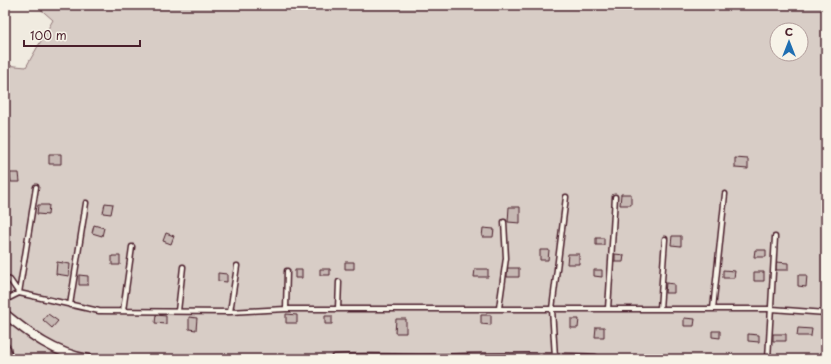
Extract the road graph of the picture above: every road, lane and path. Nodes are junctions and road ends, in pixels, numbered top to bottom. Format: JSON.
{"nodes":[{"id":1,"x":36,"y":187,"type":"dead end"},
{"id":2,"x":725,"y":194,"type":"dead end"},
{"id":3,"x":566,"y":197,"type":"dead end"},
{"id":4,"x":615,"y":197,"type":"dead end"},
{"id":5,"x":86,"y":203,"type":"dead end"},
{"id":6,"x":504,"y":222,"type":"dead end"},
{"id":7,"x":775,"y":237,"type":"dead end"},
{"id":8,"x":664,"y":239,"type":"dead end"},
{"id":9,"x":132,"y":247,"type":"dead end"},
{"id":10,"x":238,"y":266,"type":"dead end"},
{"id":11,"x":183,"y":267,"type":"dead end"},
{"id":12,"x":287,"y":272,"type":"dead end"},
{"id":13,"x":5,"y":278,"type":"edge"},
{"id":14,"x":339,"y":282,"type":"dead end"},
{"id":15,"x":19,"y":293,"type":"junction"},
{"id":16,"x":5,"y":300,"type":"edge"},
{"id":17,"x":70,"y":305,"type":"junction"},
{"id":18,"x":499,"y":308,"type":"junction"},
{"id":19,"x":286,"y":309,"type":"junction"},
{"id":20,"x":338,"y":309,"type":"junction"},
{"id":21,"x":713,"y":309,"type":"junction"},
{"id":22,"x":772,"y":309,"type":"junction"},
{"id":23,"x":552,"y":310,"type":"junction"},
{"id":24,"x":608,"y":310,"type":"junction"},
{"id":25,"x":660,"y":310,"type":"junction"},
{"id":26,"x":123,"y":311,"type":"junction"},
{"id":27,"x":178,"y":311,"type":"junction"},
{"id":28,"x":230,"y":312,"type":"junction"},
{"id":29,"x":826,"y":313,"type":"edge"},
{"id":30,"x":5,"y":314,"type":"edge"},
{"id":31,"x":5,"y":345,"type":"edge"},
{"id":32,"x":555,"y":357,"type":"junction"},
{"id":33,"x":362,"y":358,"type":"edge"},
{"id":34,"x":10,"y":359,"type":"edge"},
{"id":35,"x":88,"y":359,"type":"edge"},
{"id":36,"x":335,"y":359,"type":"edge"},
{"id":37,"x":402,"y":359,"type":"edge"},
{"id":38,"x":595,"y":359,"type":"edge"},
{"id":39,"x":768,"y":359,"type":"edge"}],
"edges":[{"from":1,"to":15,"type":"lane"},
{"from":2,"to":21,"type":"lane"},
{"from":3,"to":23,"type":"lane"},
{"from":4,"to":24,"type":"lane"},
{"from":5,"to":17,"type":"lane"},
{"from":6,"to":18,"type":"lane"},
{"from":7,"to":22,"type":"lane"},
{"from":8,"to":25,"type":"lane"},
{"from":9,"to":26,"type":"lane"},
{"from":10,"to":28,"type":"lane"},
{"from":11,"to":27,"type":"lane"},
{"from":12,"to":19,"type":"lane"},
{"from":13,"to":15,"type":"lane"},
{"from":14,"to":20,"type":"lane"},
{"from":15,"to":16,"type":"lane"},
{"from":15,"to":17,"type":"lane"},
{"from":17,"to":26,"type":"lane"},
{"from":18,"to":20,"type":"lane"},
{"from":18,"to":23,"type":"lane"},
{"from":19,"to":20,"type":"lane"},
{"from":19,"to":28,"type":"lane"},
{"from":21,"to":22,"type":"lane"},
{"from":21,"to":25,"type":"lane"},
{"from":22,"to":29,"type":"lane"},
{"from":22,"to":39,"type":"lane"},
{"from":23,"to":24,"type":"lane"},
{"from":23,"to":32,"type":"lane"},
{"from":24,"to":25,"type":"lane"},
{"from":26,"to":27,"type":"lane"},
{"from":27,"to":28,"type":"lane"},
{"from":30,"to":35,"type":"street"},
{"from":31,"to":34,"type":"lane"},
{"from":32,"to":37,"type":"street"},
{"from":32,"to":38,"type":"street"},
{"from":33,"to":36,"type":"street"},
{"from":33,"to":37,"type":"street"}]}
